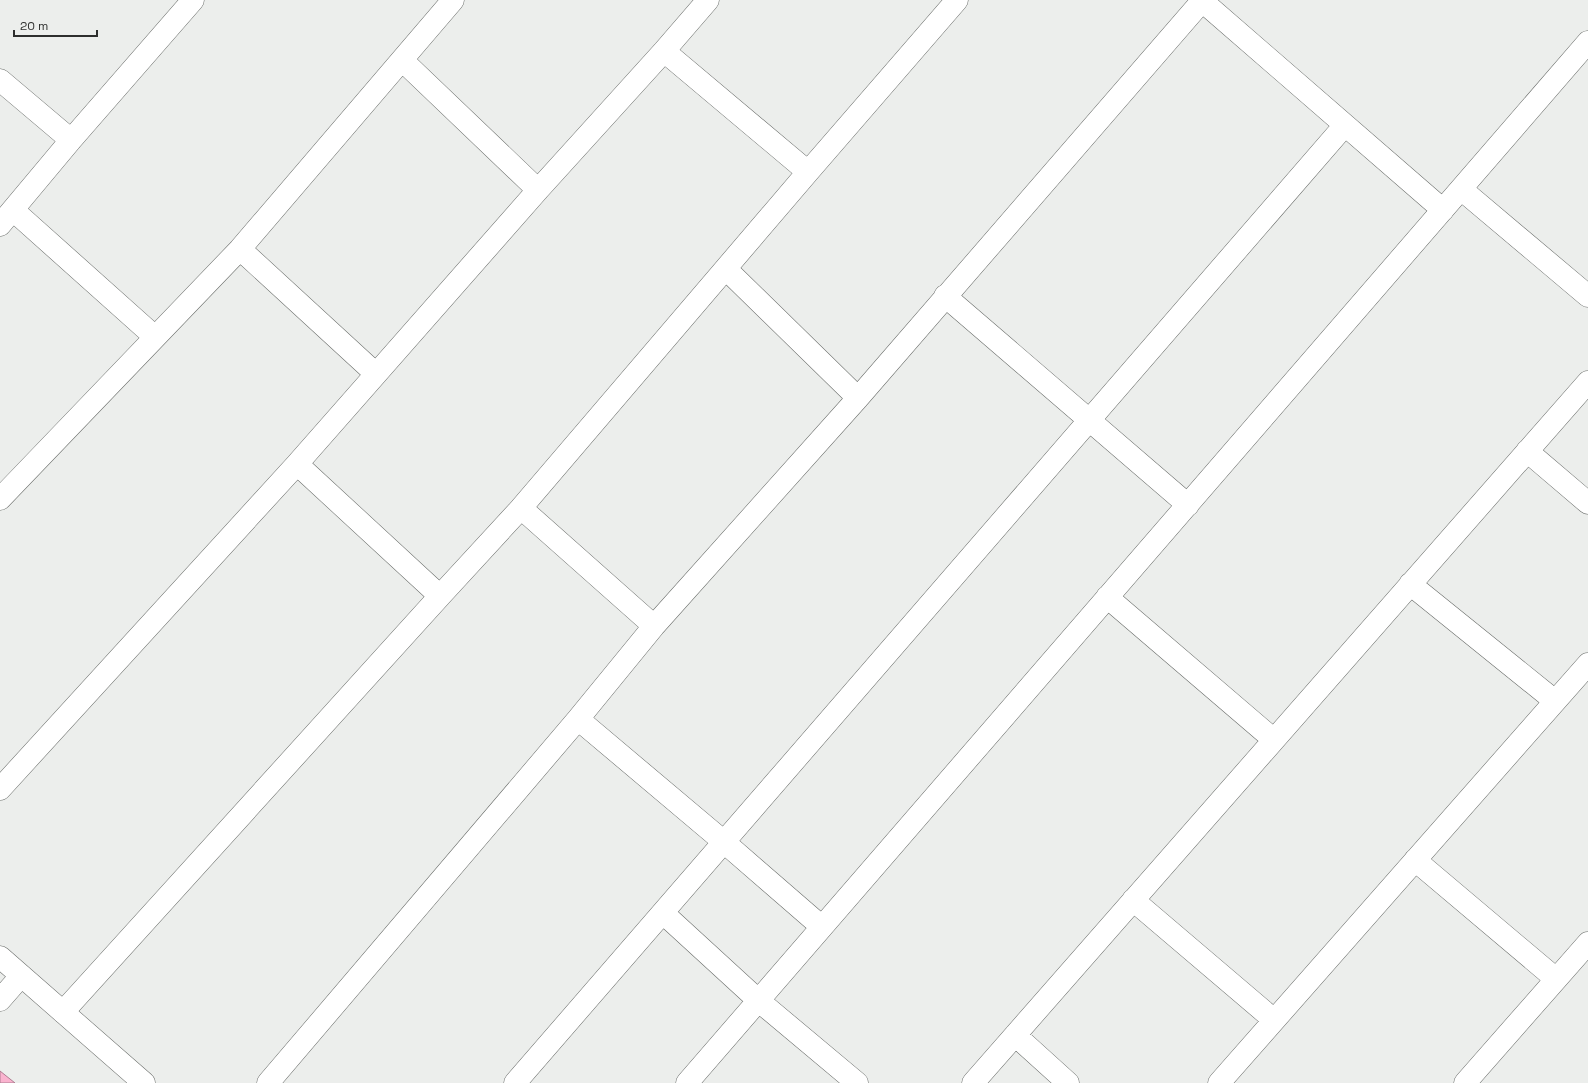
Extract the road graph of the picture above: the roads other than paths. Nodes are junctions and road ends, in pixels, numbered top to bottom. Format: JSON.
{"nodes":[{"id":1,"x":193,"y":0,"type":"edge"},
{"id":2,"x":452,"y":0,"type":"edge"},
{"id":3,"x":708,"y":0,"type":"edge"},
{"id":4,"x":957,"y":0,"type":"edge"},
{"id":5,"x":1201,"y":0,"type":"edge"},
{"id":6,"x":1588,"y":42,"type":"edge"},
{"id":7,"x":664,"y":51,"type":"junction"},
{"id":8,"x":402,"y":60,"type":"junction"},
{"id":9,"x":0,"y":80,"type":"edge"},
{"id":10,"x":1345,"y":126,"type":"junction"},
{"id":11,"x":71,"y":140,"type":"junction"},
{"id":12,"x":808,"y":172,"type":"junction"},
{"id":13,"x":1461,"y":189,"type":"junction"},
{"id":14,"x":538,"y":190,"type":"junction"},
{"id":15,"x":1443,"y":210,"type":"junction"},
{"id":16,"x":6,"y":218,"type":"edge"},
{"id":17,"x":240,"y":249,"type":"junction"},
{"id":18,"x":726,"y":269,"type":"junction"},
{"id":19,"x":945,"y":296,"type":"junction"},
{"id":20,"x":1588,"y":296,"type":"edge"},
{"id":21,"x":155,"y":337,"type":"junction"},
{"id":22,"x":376,"y":374,"type":"junction"},
{"id":23,"x":1588,"y":382,"type":"edge"},
{"id":24,"x":858,"y":398,"type":"junction"},
{"id":25,"x":1090,"y":420,"type":"junction"},
{"id":26,"x":1527,"y":451,"type":"junction"},
{"id":27,"x":297,"y":464,"type":"junction"},
{"id":28,"x":0,"y":498,"type":"edge"},
{"id":29,"x":1588,"y":503,"type":"edge"},
{"id":30,"x":1188,"y":505,"type":"junction"},
{"id":31,"x":521,"y":508,"type":"junction"},
{"id":32,"x":1410,"y":584,"type":"junction"},
{"id":33,"x":440,"y":596,"type":"junction"},
{"id":34,"x":1107,"y":598,"type":"junction"},
{"id":35,"x":654,"y":626,"type":"junction"},
{"id":36,"x":1588,"y":664,"type":"edge"},
{"id":37,"x":1555,"y":701,"type":"junction"},
{"id":38,"x":578,"y":719,"type":"junction"},
{"id":39,"x":1274,"y":740,"type":"junction"},
{"id":40,"x":0,"y":789,"type":"edge"},
{"id":41,"x":724,"y":842,"type":"junction"},
{"id":42,"x":1415,"y":860,"type":"junction"},
{"id":43,"x":1133,"y":900,"type":"junction"},
{"id":44,"x":663,"y":913,"type":"junction"},
{"id":45,"x":822,"y":927,"type":"junction"},
{"id":46,"x":1588,"y":944,"type":"edge"},
{"id":47,"x":0,"y":957,"type":"edge"},
{"id":48,"x":21,"y":976,"type":"junction"},
{"id":49,"x":1556,"y":979,"type":"junction"},
{"id":50,"x":0,"y":1000,"type":"edge"},
{"id":51,"x":759,"y":1001,"type":"junction"},
{"id":52,"x":63,"y":1012,"type":"junction"},
{"id":53,"x":1274,"y":1020,"type":"junction"},
{"id":54,"x":1015,"y":1035,"type":"junction"},
{"id":55,"x":144,"y":1083,"type":"edge"},
{"id":56,"x":268,"y":1083,"type":"edge"},
{"id":57,"x":515,"y":1083,"type":"edge"},
{"id":58,"x":687,"y":1083,"type":"edge"},
{"id":59,"x":857,"y":1083,"type":"edge"},
{"id":60,"x":973,"y":1083,"type":"edge"},
{"id":61,"x":1068,"y":1083,"type":"edge"},
{"id":62,"x":1219,"y":1083,"type":"edge"},
{"id":63,"x":1465,"y":1083,"type":"edge"}],
"edges":[{"from":1,"to":11,"type":"street"},
{"from":2,"to":8,"type":"street"},
{"from":3,"to":7,"type":"street"},
{"from":4,"to":12,"type":"street"},
{"from":5,"to":10,"type":"street"},
{"from":5,"to":19,"type":"street"},
{"from":6,"to":13,"type":"street"},
{"from":7,"to":12,"type":"street"},
{"from":7,"to":14,"type":"street"},
{"from":8,"to":14,"type":"street"},
{"from":8,"to":17,"type":"street"},
{"from":9,"to":11,"type":"street"},
{"from":10,"to":15,"type":"street"},
{"from":10,"to":25,"type":"street"},
{"from":11,"to":16,"type":"street"},
{"from":12,"to":18,"type":"street"},
{"from":13,"to":15,"type":"street"},
{"from":13,"to":20,"type":"street"},
{"from":14,"to":22,"type":"street"},
{"from":15,"to":30,"type":"street"},
{"from":16,"to":21,"type":"street"},
{"from":17,"to":21,"type":"street"},
{"from":17,"to":22,"type":"street"},
{"from":18,"to":24,"type":"street"},
{"from":18,"to":31,"type":"street"},
{"from":19,"to":24,"type":"street"},
{"from":19,"to":25,"type":"street"},
{"from":21,"to":28,"type":"street"},
{"from":22,"to":27,"type":"street"},
{"from":23,"to":26,"type":"street"},
{"from":24,"to":35,"type":"street"},
{"from":25,"to":30,"type":"street"},
{"from":25,"to":41,"type":"street"},
{"from":26,"to":29,"type":"street"},
{"from":26,"to":32,"type":"street"},
{"from":27,"to":33,"type":"street"},
{"from":27,"to":40,"type":"street"},
{"from":30,"to":34,"type":"street"},
{"from":31,"to":33,"type":"street"},
{"from":31,"to":35,"type":"street"},
{"from":32,"to":37,"type":"street"},
{"from":32,"to":39,"type":"street"},
{"from":33,"to":52,"type":"street"},
{"from":34,"to":39,"type":"street"},
{"from":34,"to":45,"type":"street"},
{"from":35,"to":38,"type":"street"},
{"from":36,"to":37,"type":"street"},
{"from":37,"to":42,"type":"street"},
{"from":38,"to":41,"type":"street"},
{"from":38,"to":56,"type":"street"},
{"from":39,"to":43,"type":"street"},
{"from":41,"to":44,"type":"street"},
{"from":41,"to":45,"type":"street"},
{"from":42,"to":49,"type":"street"},
{"from":42,"to":53,"type":"street"},
{"from":43,"to":53,"type":"street"},
{"from":43,"to":54,"type":"street"},
{"from":44,"to":51,"type":"street"},
{"from":44,"to":57,"type":"street"},
{"from":45,"to":51,"type":"street"},
{"from":46,"to":49,"type":"street"},
{"from":47,"to":48,"type":"street"},
{"from":48,"to":50,"type":"street"},
{"from":48,"to":52,"type":"street"},
{"from":49,"to":63,"type":"street"},
{"from":51,"to":58,"type":"street"},
{"from":51,"to":59,"type":"street"},
{"from":52,"to":55,"type":"street"},
{"from":53,"to":62,"type":"street"},
{"from":54,"to":60,"type":"street"},
{"from":54,"to":61,"type":"street"}]}
